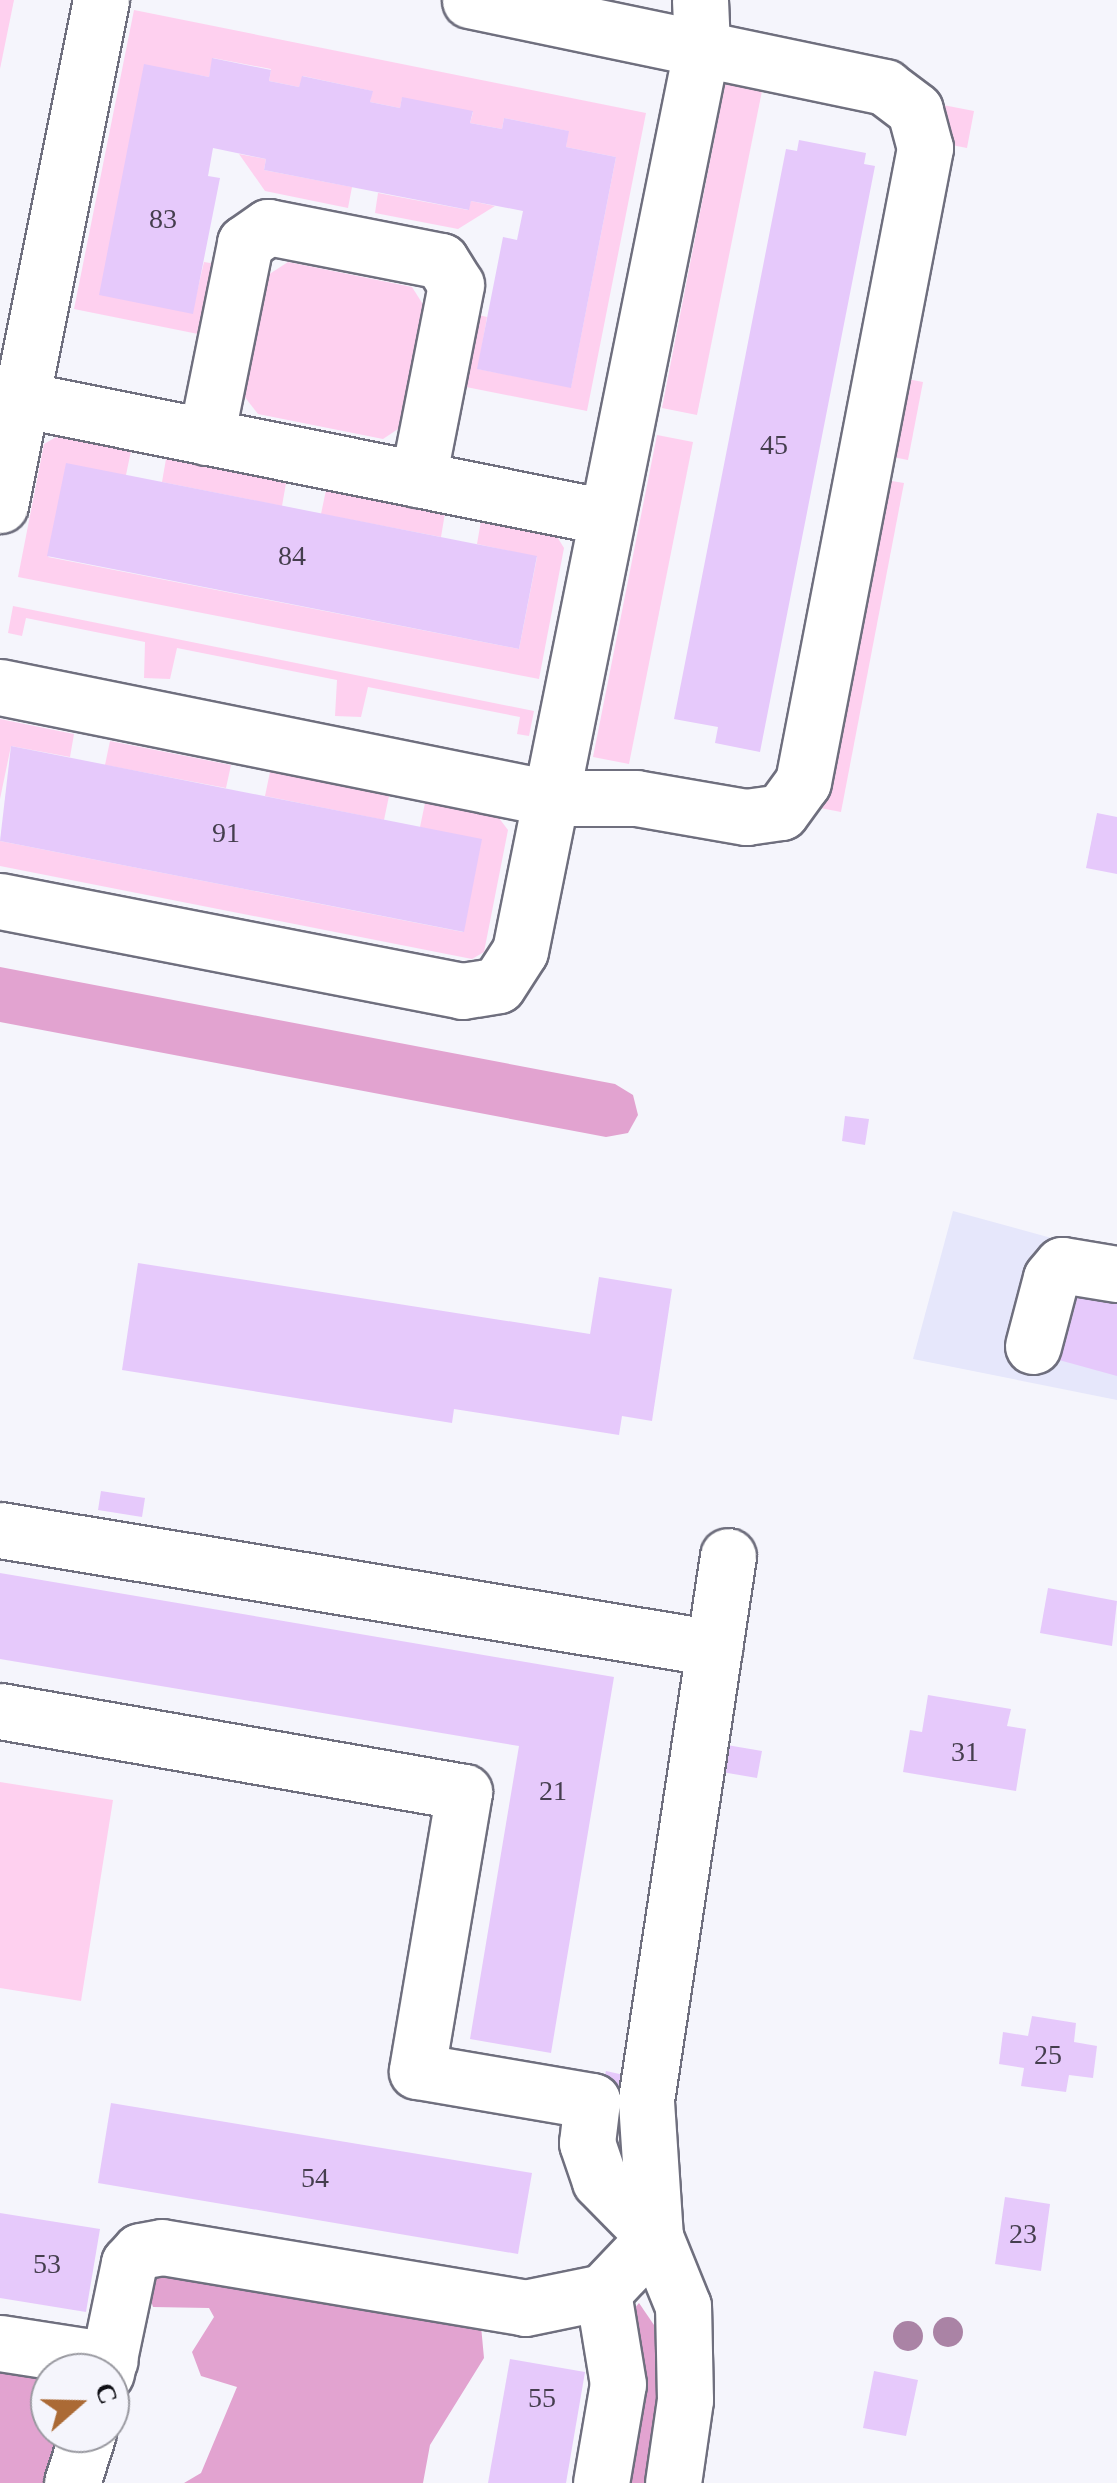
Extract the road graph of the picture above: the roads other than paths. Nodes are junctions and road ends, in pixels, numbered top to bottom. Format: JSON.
{"nodes":[{"id":1,"x":101,"y":0,"type":"edge"},
{"id":2,"x":470,"y":0,"type":"edge"},
{"id":3,"x":563,"y":9,"type":"edge"},
{"id":4,"x":701,"y":23,"type":"edge"},
{"id":5,"x":11,"y":397,"type":"edge"},
{"id":6,"x":206,"y":436,"type":"junction"},
{"id":7,"x":418,"y":479,"type":"junction"},
{"id":8,"x":0,"y":505,"type":"edge"},
{"id":9,"x":606,"y":517,"type":"junction"},
{"id":10,"x":0,"y":687,"type":"edge"},
{"id":11,"x":550,"y":798,"type":"junction"},
{"id":12,"x":0,"y":901,"type":"edge"},
{"id":13,"x":1117,"y":1274,"type":"edge"},
{"id":14,"x":1033,"y":1346,"type":"dead end"},
{"id":15,"x":0,"y":1530,"type":"edge"},
{"id":16,"x":728,"y":1556,"type":"dead end"},
{"id":17,"x":714,"y":1648,"type":"junction"},
{"id":18,"x":0,"y":1712,"type":"edge"},
{"id":19,"x":654,"y":2237,"type":"junction"},
{"id":20,"x":603,"y":2292,"type":"junction"},
{"id":21,"x":0,"y":2343,"type":"edge"},
{"id":22,"x":47,"y":2353,"type":"edge"},
{"id":23,"x":111,"y":2353,"type":"edge"},
{"id":24,"x":82,"y":2453,"type":"edge"},
{"id":25,"x":72,"y":2483,"type":"edge"},
{"id":26,"x":601,"y":2483,"type":"edge"},
{"id":27,"x":673,"y":2483,"type":"edge"}],
"edges":[{"from":1,"to":5,"type":"street"},
{"from":2,"to":3,"type":"street"},
{"from":3,"to":4,"type":"street"},
{"from":4,"to":9,"type":"street"},
{"from":4,"to":11,"type":"street"},
{"from":5,"to":6,"type":"street"},
{"from":5,"to":8,"type":"street"},
{"from":6,"to":7,"type":"street"},
{"from":6,"to":7,"type":"street"},
{"from":7,"to":9,"type":"street"},
{"from":9,"to":11,"type":"street"},
{"from":10,"to":11,"type":"street"},
{"from":11,"to":12,"type":"street"},
{"from":13,"to":14,"type":"street"},
{"from":15,"to":17,"type":"street"},
{"from":16,"to":17,"type":"street"},
{"from":17,"to":19,"type":"street"},
{"from":18,"to":19,"type":"street"},
{"from":19,"to":20,"type":"street"},
{"from":19,"to":27,"type":"street"},
{"from":20,"to":23,"type":"street"},
{"from":20,"to":26,"type":"street"},
{"from":21,"to":22,"type":"street"},
{"from":24,"to":25,"type":"street"}]}
